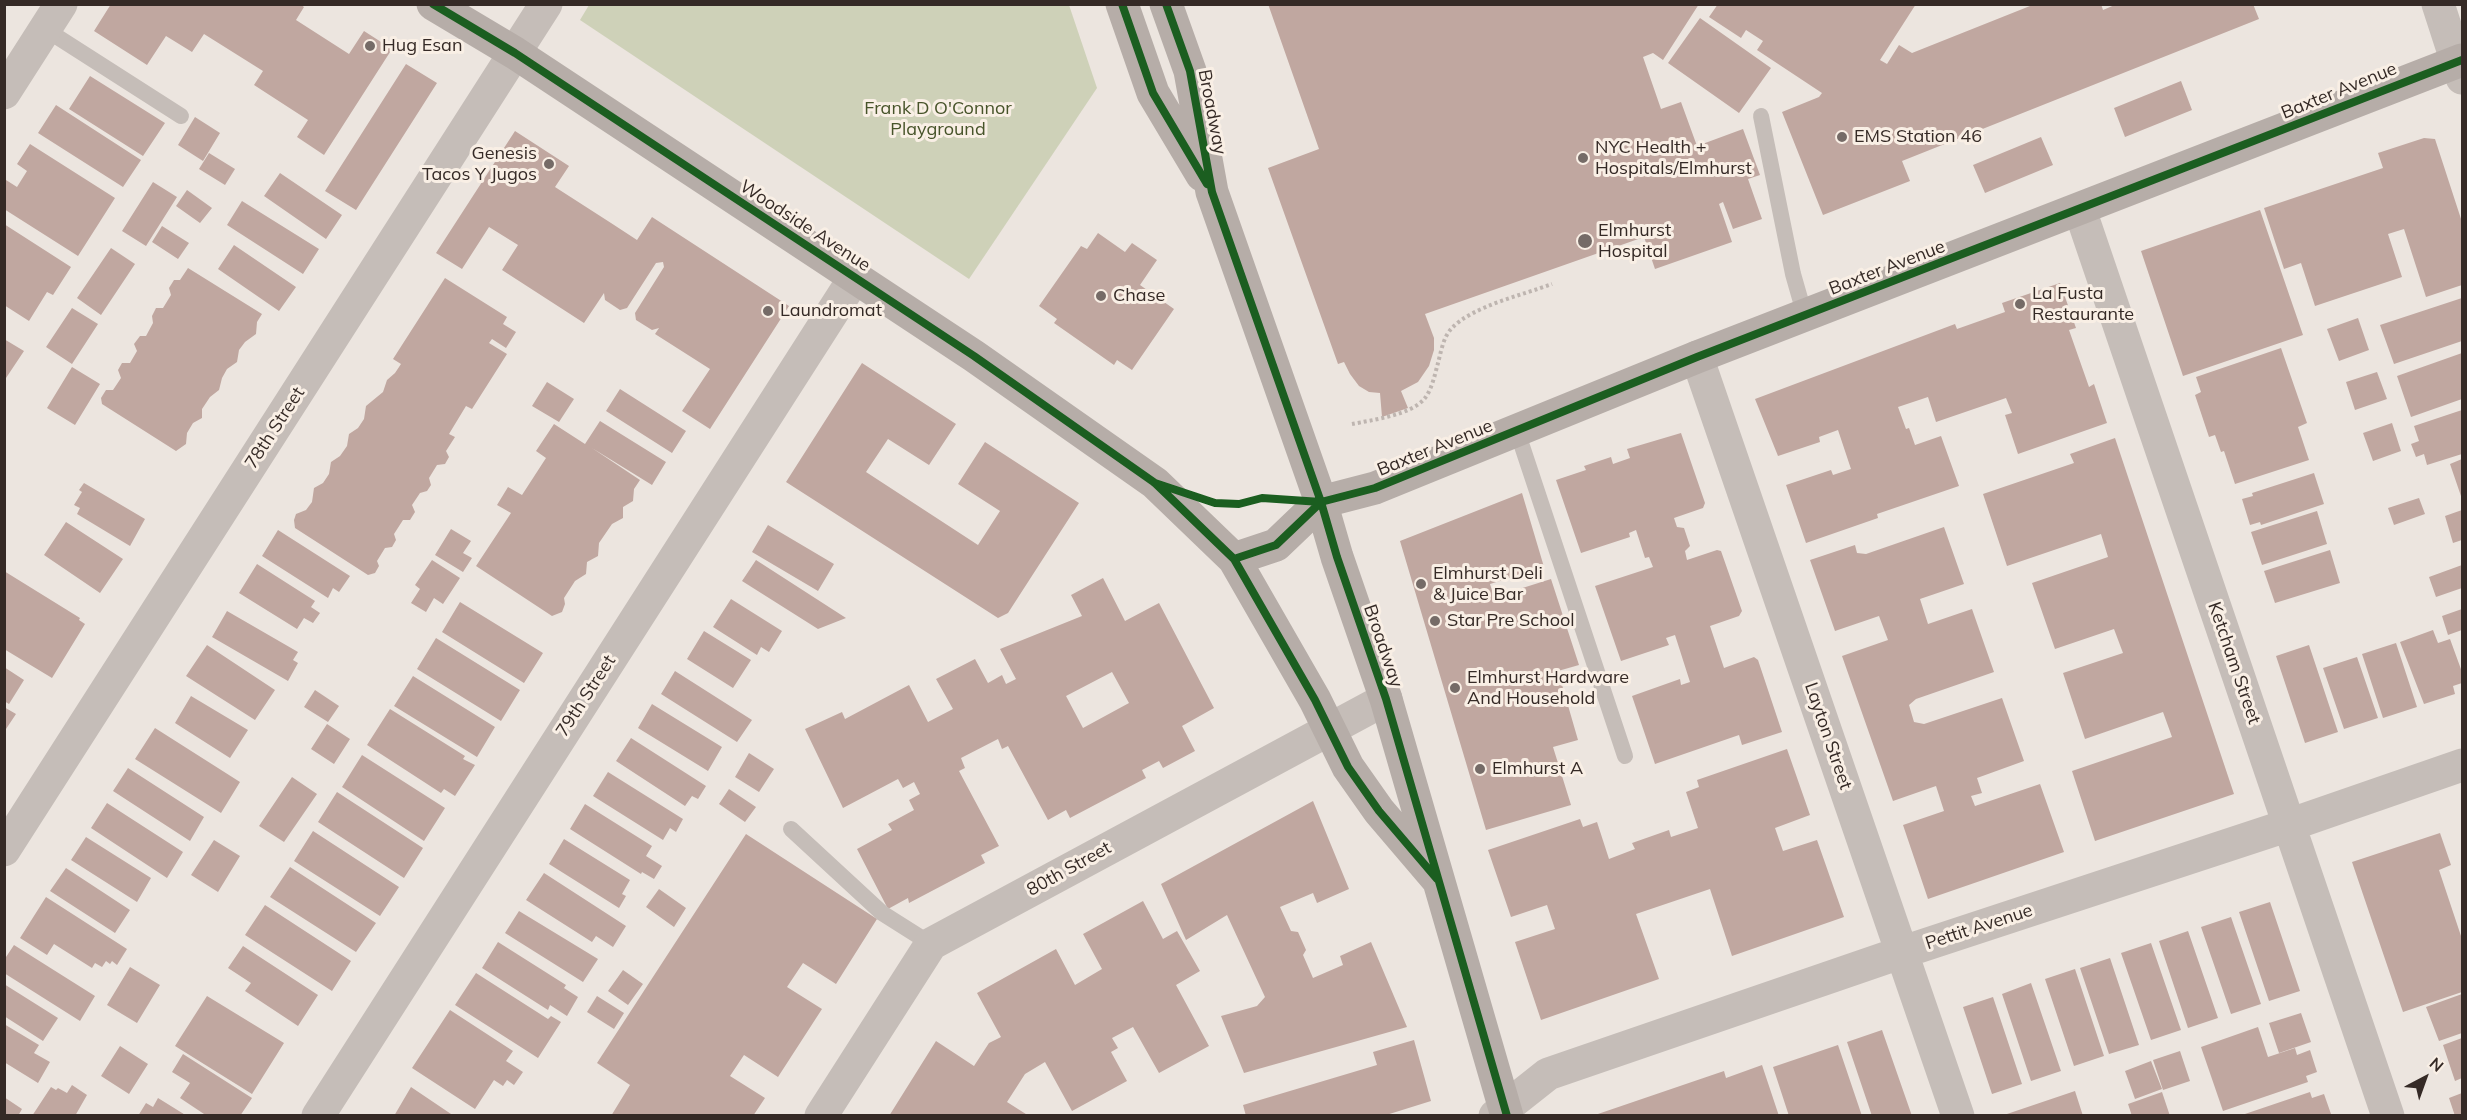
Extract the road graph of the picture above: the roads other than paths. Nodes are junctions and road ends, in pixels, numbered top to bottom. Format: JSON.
{"nodes":[{"id":1,"x":432,"y":4,"type":"edge"},
{"id":2,"x":546,"y":4,"type":"edge"},
{"id":3,"x":1122,"y":4,"type":"edge"},
{"id":4,"x":1166,"y":4,"type":"edge"},
{"id":5,"x":2438,"y":4,"type":"edge"},
{"id":6,"x":53,"y":17,"type":"edge"},
{"id":7,"x":515,"y":53,"type":"junction"},
{"id":8,"x":2461,"y":67,"type":"edge"},
{"id":9,"x":4,"y":93,"type":"edge"},
{"id":10,"x":181,"y":116,"type":"dead end"},
{"id":11,"x":1761,"y":116,"type":"dead end"},
{"id":12,"x":1212,"y":192,"type":"junction"},
{"id":13,"x":2080,"y":210,"type":"junction"},
{"id":14,"x":855,"y":277,"type":"junction"},
{"id":15,"x":1805,"y":316,"type":"junction"},
{"id":16,"x":1697,"y":357,"type":"junction"},
{"id":17,"x":1518,"y":431,"type":"junction"},
{"id":18,"x":1321,"y":502,"type":"junction"},
{"id":19,"x":1234,"y":559,"type":"junction"},
{"id":20,"x":1386,"y":699,"type":"junction"},
{"id":21,"x":1330,"y":728,"type":"junction"},
{"id":22,"x":1625,"y":756,"type":"dead end"},
{"id":23,"x":2463,"y":765,"type":"edge"},
{"id":24,"x":2289,"y":825,"type":"junction"},
{"id":25,"x":791,"y":829,"type":"dead end"},
{"id":26,"x":4,"y":850,"type":"edge"},
{"id":27,"x":1437,"y":879,"type":"junction"},
{"id":28,"x":931,"y":944,"type":"junction"},
{"id":29,"x":1903,"y":952,"type":"junction"},
{"id":30,"x":1502,"y":1113,"type":"edge"},
{"id":31,"x":318,"y":1116,"type":"edge"},
{"id":32,"x":822,"y":1116,"type":"edge"},
{"id":33,"x":1958,"y":1116,"type":"edge"},
{"id":34,"x":2388,"y":1116,"type":"edge"}],
"edges":[{"from":1,"to":7,"type":"street","name":"Woodside Avenue"},
{"from":2,"to":7,"type":"street","name":"78th Street"},
{"from":3,"to":12,"type":"street","name":"Broadway"},
{"from":4,"to":12,"type":"street","name":"Broadway"},
{"from":5,"to":8,"type":"street"},
{"from":6,"to":9,"type":"street"},
{"from":6,"to":10,"type":"lane"},
{"from":7,"to":14,"type":"street","name":"Woodside Avenue"},
{"from":7,"to":26,"type":"street","name":"78th Street"},
{"from":8,"to":13,"type":"street","name":"Baxter Avenue"},
{"from":11,"to":15,"type":"lane"},
{"from":12,"to":18,"type":"street","name":"Broadway"},
{"from":13,"to":15,"type":"street","name":"Baxter Avenue"},
{"from":13,"to":24,"type":"street","name":"Ketcham Street"},
{"from":14,"to":19,"type":"street","name":"Woodside Avenue"},
{"from":14,"to":31,"type":"street","name":"79th Street"},
{"from":15,"to":16,"type":"street","name":"Baxter Avenue"},
{"from":16,"to":17,"type":"street","name":"Baxter Avenue"},
{"from":16,"to":29,"type":"street","name":"Layton Street"},
{"from":17,"to":18,"type":"street","name":"Baxter Avenue"},
{"from":17,"to":22,"type":"lane"},
{"from":18,"to":19,"type":"street"},
{"from":18,"to":20,"type":"street","name":"Broadway"},
{"from":19,"to":21,"type":"street","name":"Woodside Avenue"},
{"from":20,"to":21,"type":"street","name":"80th Street"},
{"from":20,"to":27,"type":"street","name":"Broadway"},
{"from":21,"to":27,"type":"street","name":"Woodside Avenue"},
{"from":21,"to":28,"type":"street","name":"80th Street"},
{"from":23,"to":24,"type":"street","name":"Pettit Avenue"},
{"from":24,"to":29,"type":"street","name":"Pettit Avenue"},
{"from":24,"to":34,"type":"street","name":"Ketcham Street"},
{"from":25,"to":28,"type":"lane"},
{"from":27,"to":30,"type":"street","name":"Broadway"},
{"from":28,"to":32,"type":"street","name":"80th Street"},
{"from":29,"to":30,"type":"street","name":"Pettit Avenue"},
{"from":29,"to":33,"type":"street","name":"Layton Street"}]}
